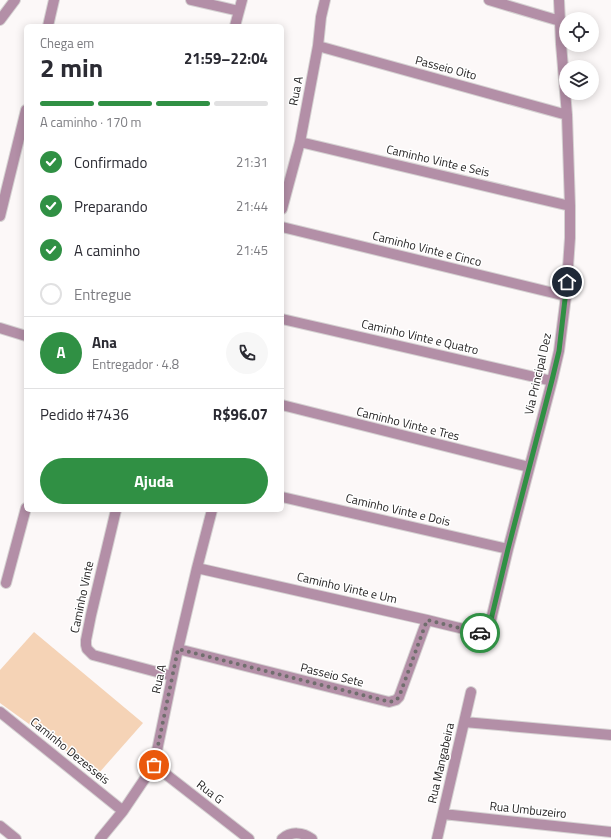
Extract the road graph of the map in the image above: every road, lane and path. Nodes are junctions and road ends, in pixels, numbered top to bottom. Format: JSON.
{"nodes":[{"id":1,"x":15,"y":0,"type":"edge"},
{"id":2,"x":54,"y":0,"type":"edge"},
{"id":3,"x":191,"y":0,"type":"edge"},
{"id":4,"x":242,"y":0,"type":"edge"},
{"id":5,"x":325,"y":0,"type":"edge"},
{"id":6,"x":489,"y":0,"type":"edge"},
{"id":7,"x":559,"y":0,"type":"edge"},
{"id":8,"x":239,"y":11,"type":"junction"},
{"id":9,"x":560,"y":12,"type":"edge"},
{"id":10,"x":0,"y":20,"type":"edge"},
{"id":11,"x":559,"y":21,"type":"edge"},
{"id":12,"x":48,"y":24,"type":"edge"},
{"id":13,"x":236,"y":24,"type":"edge"},
{"id":14,"x":318,"y":46,"type":"junction"},
{"id":15,"x":562,"y":52,"type":"edge"},
{"id":16,"x":567,"y":115,"type":"junction"},
{"id":17,"x":24,"y":118,"type":"edge"},
{"id":18,"x":300,"y":142,"type":"junction"},
{"id":19,"x":284,"y":202,"type":"edge"},
{"id":20,"x":570,"y":206,"type":"junction"},
{"id":21,"x":0,"y":216,"type":"edge"},
{"id":22,"x":284,"y":228,"type":"edge"},
{"id":23,"x":566,"y":296,"type":"junction"},
{"id":24,"x":284,"y":319,"type":"edge"},
{"id":25,"x":0,"y":328,"type":"edge"},
{"id":26,"x":24,"y":335,"type":"edge"},
{"id":27,"x":552,"y":380,"type":"junction"},
{"id":28,"x":284,"y":406,"type":"edge"},
{"id":29,"x":529,"y":467,"type":"junction"},
{"id":30,"x":284,"y":496,"type":"edge"},
{"id":31,"x":25,"y":512,"type":"edge"},
{"id":32,"x":116,"y":512,"type":"edge"},
{"id":33,"x":211,"y":512,"type":"edge"},
{"id":34,"x":508,"y":549,"type":"junction"},
{"id":35,"x":197,"y":568,"type":"junction"},
{"id":36,"x":6,"y":583,"type":"dead end"},
{"id":37,"x":427,"y":620,"type":"junction"},
{"id":38,"x":489,"y":628,"type":"joint"},
{"id":39,"x":178,"y":649,"type":"junction"},
{"id":40,"x":172,"y":676,"type":"junction"},
{"id":41,"x":471,"y":692,"type":"dead end"},
{"id":42,"x":0,"y":712,"type":"edge"},
{"id":43,"x":464,"y":722,"type":"junction"},
{"id":44,"x":611,"y":735,"type":"edge"},
{"id":45,"x":154,"y":765,"type":"junction"},
{"id":46,"x":123,"y":811,"type":"junction"},
{"id":47,"x":443,"y":814,"type":"junction"},
{"id":48,"x":0,"y":826,"type":"edge"},
{"id":49,"x":611,"y":832,"type":"edge"},
{"id":50,"x":16,"y":839,"type":"edge"},
{"id":51,"x":100,"y":839,"type":"edge"},
{"id":52,"x":249,"y":839,"type":"edge"},
{"id":53,"x":282,"y":839,"type":"edge"},
{"id":54,"x":312,"y":839,"type":"edge"},
{"id":55,"x":437,"y":839,"type":"edge"}],
"edges":[{"from":1,"to":10,"type":"street"},
{"from":2,"to":12,"type":"street"},
{"from":3,"to":8,"type":"street"},
{"from":4,"to":8,"type":"street"},
{"from":5,"to":14,"type":"street","name":"Rua A"},
{"from":6,"to":11,"type":"street"},
{"from":7,"to":9,"type":"street","name":"Via Principal Dez"},
{"from":8,"to":13,"type":"street"},
{"from":14,"to":16,"type":"street","name":"Passeio Oito"},
{"from":14,"to":18,"type":"street","name":"Rua A"},
{"from":15,"to":16,"type":"street","name":"Via Principal Dez"},
{"from":16,"to":20,"type":"street","name":"Via Principal Dez"},
{"from":17,"to":21,"type":"street"},
{"from":18,"to":19,"type":"street","name":"Rua A"},
{"from":18,"to":20,"type":"street","name":"Caminho Vinte e Seis"},
{"from":20,"to":23,"type":"street","name":"Via Principal Dez"},
{"from":22,"to":23,"type":"street","name":"Caminho Vinte e Cinco"},
{"from":23,"to":27,"type":"street","name":"Via Principal Dez"},
{"from":24,"to":27,"type":"street","name":"Caminho Vinte e Quatro"},
{"from":25,"to":26,"type":"street"},
{"from":27,"to":29,"type":"street","name":"Via Principal Dez"},
{"from":28,"to":29,"type":"street","name":"Caminho Vinte e Tres"},
{"from":29,"to":34,"type":"street","name":"Via Principal Dez"},
{"from":30,"to":34,"type":"street","name":"Caminho Vinte e Dois"},
{"from":31,"to":36,"type":"street"},
{"from":32,"to":40,"type":"street","name":"Caminho Vinte"},
{"from":33,"to":35,"type":"street","name":"Rua A"},
{"from":34,"to":38,"type":"street","name":"Via Principal Dez"},
{"from":35,"to":37,"type":"street","name":"Caminho Vinte e Um"},
{"from":35,"to":39,"type":"street","name":"Rua A"},
{"from":37,"to":38,"type":"street","name":"Caminho Vinte e Um"},
{"from":37,"to":39,"type":"street","name":"Passeio Sete"},
{"from":39,"to":40,"type":"street","name":"Rua A"},
{"from":40,"to":45,"type":"street","name":"Rua A"},
{"from":41,"to":43,"type":"street","name":"Rua Mangabeira"},
{"from":42,"to":46,"type":"street","name":"Caminho Dezesseis"},
{"from":43,"to":44,"type":"street"},
{"from":43,"to":47,"type":"street","name":"Rua Mangabeira"},
{"from":45,"to":46,"type":"street","name":"Rua A"},
{"from":45,"to":52,"type":"street","name":"Rua G"},
{"from":46,"to":51,"type":"street","name":"Rua A"},
{"from":47,"to":49,"type":"street","name":"Rua Umbuzeiro"},
{"from":47,"to":55,"type":"street","name":"Rua Mangabeira"},
{"from":48,"to":50,"type":"street"},
{"from":53,"to":54,"type":"street"}]}
